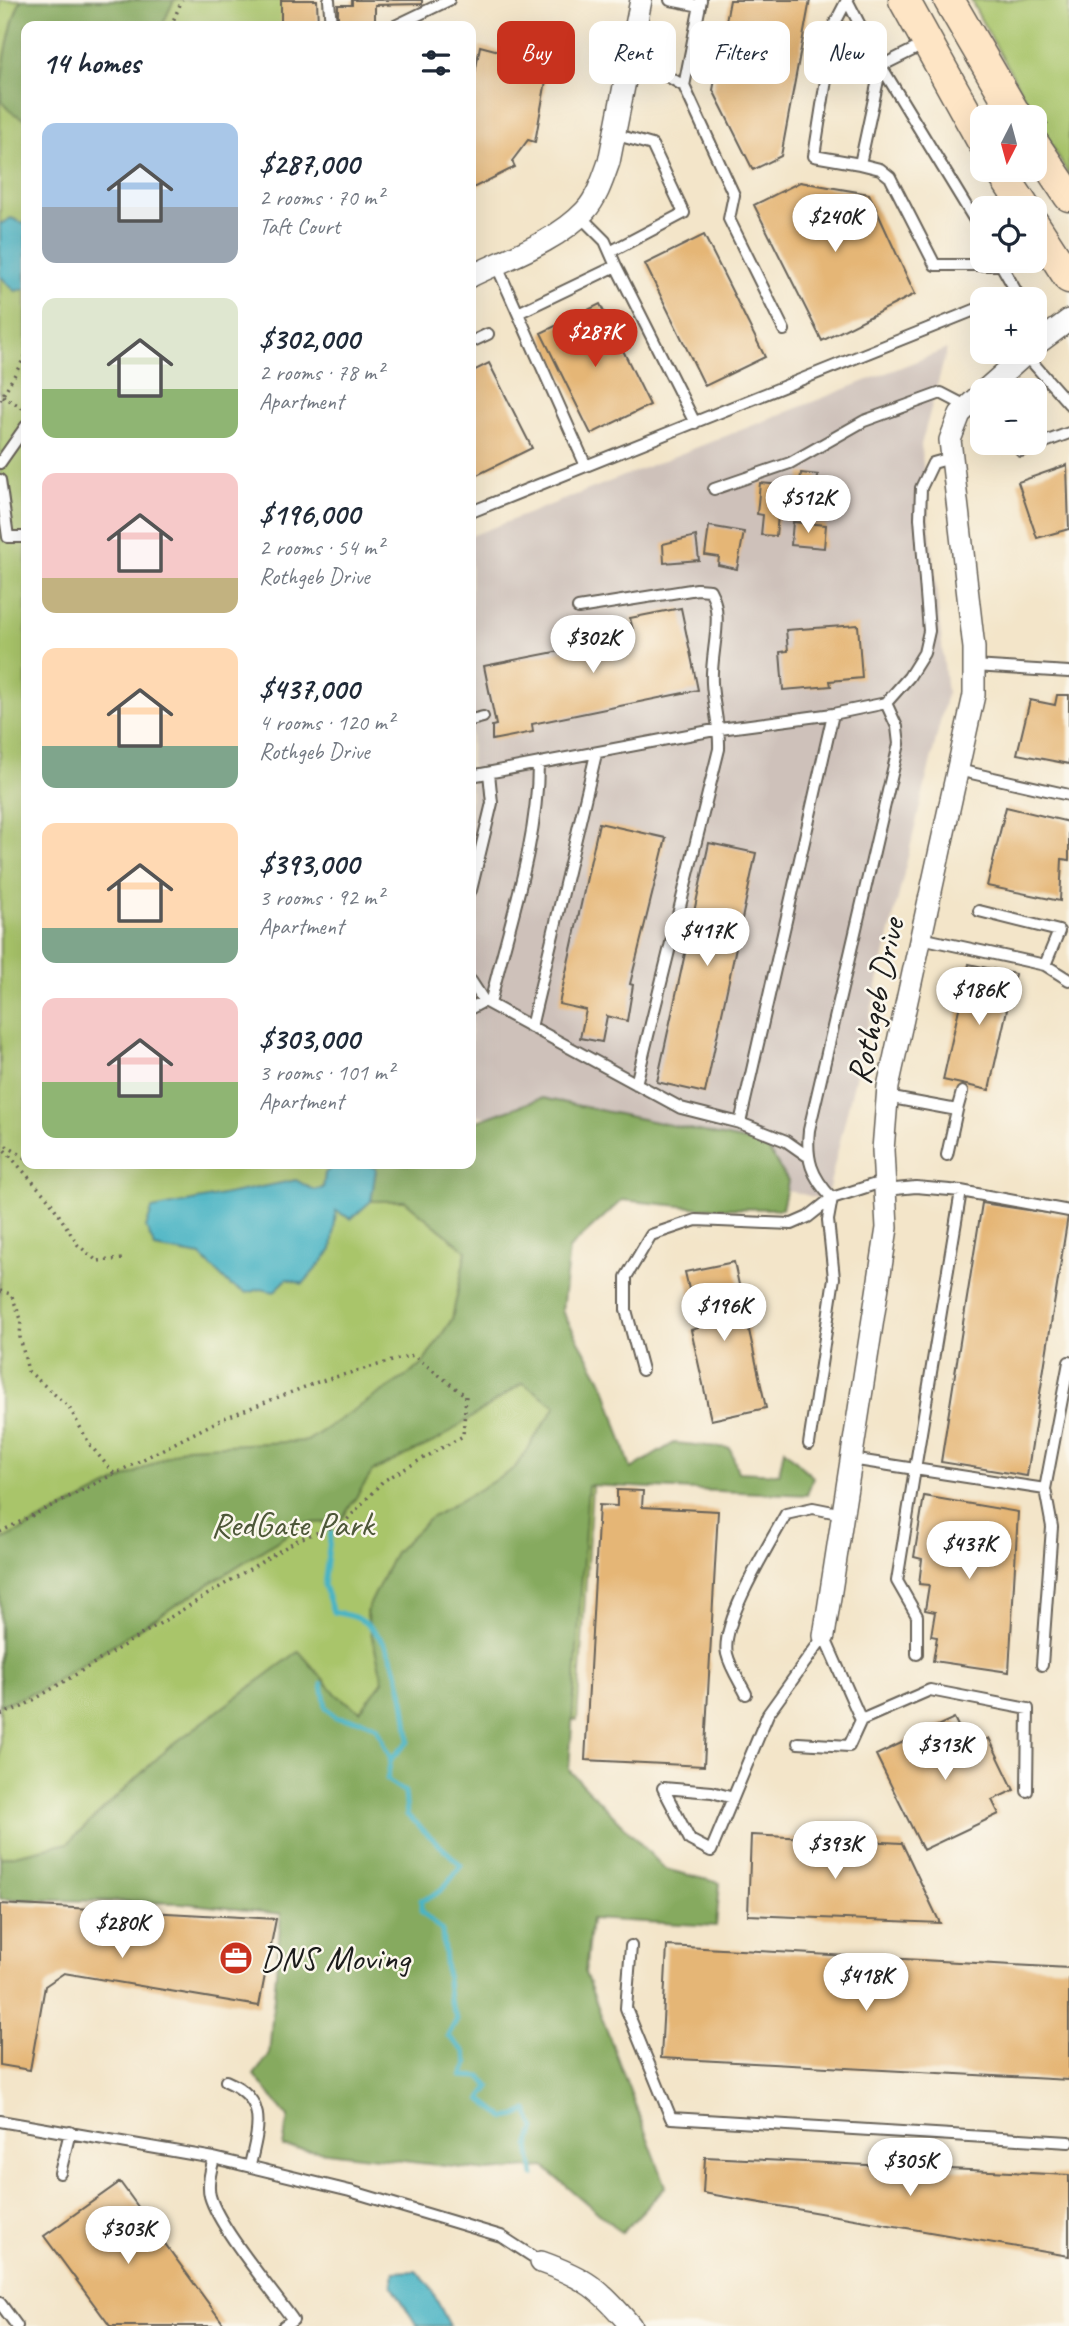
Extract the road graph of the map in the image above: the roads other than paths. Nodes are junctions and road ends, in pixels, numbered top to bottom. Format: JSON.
{"nodes":[{"id":1,"x":329,"y":0,"type":"edge"},
{"id":2,"x":449,"y":0,"type":"edge"},
{"id":3,"x":641,"y":0,"type":"edge"},
{"id":4,"x":670,"y":0,"type":"edge"},
{"id":5,"x":847,"y":0,"type":"edge"},
{"id":6,"x":904,"y":0,"type":"edge"},
{"id":7,"x":949,"y":0,"type":"edge"},
{"id":8,"x":700,"y":3,"type":"edge"},
{"id":9,"x":331,"y":21,"type":"edge"},
{"id":10,"x":406,"y":21,"type":"edge"},
{"id":11,"x":637,"y":21,"type":"edge"},
{"id":12,"x":858,"y":21,"type":"edge"},
{"id":13,"x":928,"y":43,"type":"junction"},
{"id":14,"x":887,"y":63,"type":"edge"},
{"id":15,"x":887,"y":76,"type":"edge"},
{"id":16,"x":676,"y":82,"type":"edge"},
{"id":17,"x":624,"y":84,"type":"edge"},
{"id":18,"x":877,"y":84,"type":"edge"},
{"id":19,"x":684,"y":86,"type":"junction"},
{"id":20,"x":1010,"y":105,"type":"edge"},
{"id":21,"x":970,"y":119,"type":"edge"},
{"id":22,"x":614,"y":134,"type":"junction"},
{"id":23,"x":1047,"y":163,"type":"edge"},
{"id":24,"x":860,"y":164,"type":"junction"},
{"id":25,"x":1069,"y":196,"type":"edge"},
{"id":26,"x":970,"y":212,"type":"edge"},
{"id":27,"x":579,"y":215,"type":"junction"},
{"id":28,"x":1047,"y":243,"type":"edge"},
{"id":29,"x":610,"y":252,"type":"junction"},
{"id":30,"x":496,"y":264,"type":"junction"},
{"id":31,"x":970,"y":264,"type":"edge"},
{"id":32,"x":616,"y":266,"type":"junction"},
{"id":33,"x":476,"y":274,"type":"edge"},
{"id":34,"x":1069,"y":278,"type":"edge"},
{"id":35,"x":970,"y":312,"type":"edge"},
{"id":36,"x":517,"y":313,"type":"junction"},
{"id":37,"x":1069,"y":320,"type":"edge"},
{"id":38,"x":784,"y":330,"type":"dead end"},
{"id":39,"x":488,"y":334,"type":"dead end"},
{"id":40,"x":1047,"y":337,"type":"edge"},
{"id":41,"x":476,"y":340,"type":"edge"},
{"id":42,"x":1015,"y":364,"type":"edge"},
{"id":43,"x":1039,"y":364,"type":"edge"},
{"id":44,"x":999,"y":378,"type":"edge"},
{"id":45,"x":970,"y":396,"type":"edge"},
{"id":46,"x":1069,"y":404,"type":"edge"},
{"id":47,"x":970,"y":405,"type":"edge"},
{"id":48,"x":695,"y":423,"type":"junction"},
{"id":49,"x":21,"y":433,"type":"edge"},
{"id":50,"x":1069,"y":433,"type":"edge"},
{"id":51,"x":1047,"y":441,"type":"edge"},
{"id":52,"x":951,"y":458,"type":"junction"},
{"id":53,"x":0,"y":463,"type":"edge"},
{"id":54,"x":586,"y":466,"type":"junction"},
{"id":55,"x":0,"y":480,"type":"edge"},
{"id":56,"x":714,"y":489,"type":"dead end"},
{"id":57,"x":476,"y":510,"type":"edge"},
{"id":58,"x":21,"y":537,"type":"edge"},
{"id":59,"x":578,"y":608,"type":"dead end"},
{"id":60,"x":974,"y":666,"type":"junction"},
{"id":61,"x":1069,"y":672,"type":"edge"},
{"id":62,"x":886,"y":703,"type":"junction"},
{"id":63,"x":834,"y":714,"type":"junction"},
{"id":64,"x":483,"y":717,"type":"dead end"},
{"id":65,"x":476,"y":719,"type":"edge"},
{"id":66,"x":720,"y":729,"type":"junction"},
{"id":67,"x":596,"y":754,"type":"junction"},
{"id":68,"x":538,"y":764,"type":"junction"},
{"id":69,"x":958,"y":770,"type":"junction"},
{"id":70,"x":489,"y":773,"type":"junction"},
{"id":71,"x":476,"y":775,"type":"edge"},
{"id":72,"x":1069,"y":795,"type":"edge"},
{"id":73,"x":476,"y":869,"type":"edge"},
{"id":74,"x":979,"y":911,"type":"dead end"},
{"id":75,"x":1064,"y":929,"type":"edge"},
{"id":76,"x":921,"y":938,"type":"junction"},
{"id":77,"x":1045,"y":965,"type":"junction"},
{"id":78,"x":1069,"y":980,"type":"edge"},
{"id":79,"x":476,"y":988,"type":"edge"},
{"id":80,"x":487,"y":1002,"type":"junction"},
{"id":81,"x":476,"y":1006,"type":"edge"},
{"id":82,"x":531,"y":1027,"type":"junction"},
{"id":83,"x":636,"y":1084,"type":"junction"},
{"id":84,"x":962,"y":1092,"type":"dead end"},
{"id":85,"x":887,"y":1097,"type":"junction"},
{"id":86,"x":957,"y":1110,"type":"junction"},
{"id":87,"x":740,"y":1123,"type":"junction"},
{"id":88,"x":806,"y":1154,"type":"junction"},
{"id":89,"x":947,"y":1155,"type":"dead end"},
{"id":90,"x":885,"y":1186,"type":"junction"},
{"id":91,"x":961,"y":1191,"type":"junction"},
{"id":92,"x":832,"y":1198,"type":"junction"},
{"id":93,"x":1069,"y":1211,"type":"edge"},
{"id":94,"x":1069,"y":1362,"type":"edge"},
{"id":95,"x":642,"y":1370,"type":"dead end"},
{"id":96,"x":808,"y":1444,"type":"dead end"},
{"id":97,"x":852,"y":1459,"type":"junction"},
{"id":98,"x":915,"y":1469,"type":"junction"},
{"id":99,"x":1045,"y":1489,"type":"junction"},
{"id":100,"x":843,"y":1514,"type":"junction"},
{"id":101,"x":824,"y":1636,"type":"junction"},
{"id":102,"x":917,"y":1654,"type":"dead end"},
{"id":103,"x":1042,"y":1665,"type":"dead end"},
{"id":104,"x":746,"y":1694,"type":"dead end"},
{"id":105,"x":861,"y":1720,"type":"junction"},
{"id":106,"x":798,"y":1743,"type":"dead end"},
{"id":107,"x":1027,"y":1791,"type":"dead end"},
{"id":108,"x":733,"y":1798,"type":"junction"},
{"id":109,"x":631,"y":1946,"type":"dead end"},
{"id":110,"x":226,"y":2081,"type":"dead end"},
{"id":111,"x":0,"y":2121,"type":"edge"},
{"id":112,"x":70,"y":2132,"type":"junction"},
{"id":113,"x":1069,"y":2141,"type":"edge"},
{"id":114,"x":214,"y":2158,"type":"junction"},
{"id":115,"x":250,"y":2165,"type":"junction"},
{"id":116,"x":60,"y":2172,"type":"dead end"},
{"id":117,"x":541,"y":2262,"type":"joint"},
{"id":118,"x":0,"y":2303,"type":"edge"},
{"id":119,"x":17,"y":2326,"type":"edge"},
{"id":120,"x":284,"y":2326,"type":"edge"},
{"id":121,"x":631,"y":2326,"type":"edge"}],
"edges":[{"from":1,"to":9,"type":"lane"},
{"from":2,"to":10,"type":"lane"},
{"from":3,"to":11,"type":"street"},
{"from":4,"to":8,"type":"lane"},
{"from":5,"to":12,"type":"lane"},
{"from":5,"to":24,"type":"lane"},
{"from":6,"to":13,"type":"main road"},
{"from":7,"to":20,"type":"main road"},
{"from":8,"to":19,"type":"lane"},
{"from":13,"to":14,"type":"lane"},
{"from":13,"to":21,"type":"main road"},
{"from":15,"to":26,"type":"lane"},
{"from":16,"to":19,"type":"lane"},
{"from":17,"to":22,"type":"street"},
{"from":18,"to":24,"type":"lane"},
{"from":19,"to":38,"type":"lane"},
{"from":22,"to":27,"type":"street"},
{"from":22,"to":29,"type":"lane"},
{"from":23,"to":25,"type":"main road"},
{"from":24,"to":31,"type":"lane"},
{"from":27,"to":29,"type":"lane"},
{"from":27,"to":30,"type":"street"},
{"from":28,"to":34,"type":"main road"},
{"from":29,"to":32,"type":"lane"},
{"from":30,"to":33,"type":"street"},
{"from":30,"to":36,"type":"lane"},
{"from":32,"to":36,"type":"lane"},
{"from":32,"to":48,"type":"lane"},
{"from":35,"to":48,"type":"lane"},
{"from":36,"to":54,"type":"lane"},
{"from":37,"to":40,"type":"street","name":"Rothgeb Drive"},
{"from":39,"to":41,"type":"lane"},
{"from":42,"to":44,"type":"street","name":"Rothgeb Drive"},
{"from":43,"to":46,"type":"lane"},
{"from":45,"to":56,"type":"lane"},
{"from":47,"to":52,"type":"street","name":"Rothgeb Drive"},
{"from":48,"to":54,"type":"lane"},
{"from":49,"to":53,"type":"lane"},
{"from":50,"to":51,"type":"lane"},
{"from":52,"to":60,"type":"street","name":"Rothgeb Drive"},
{"from":52,"to":62,"type":"lane"},
{"from":54,"to":57,"type":"lane"},
{"from":55,"to":58,"type":"lane"},
{"from":59,"to":66,"type":"lane"},
{"from":60,"to":61,"type":"lane"},
{"from":60,"to":69,"type":"street","name":"Rothgeb Drive"},
{"from":62,"to":63,"type":"lane"},
{"from":62,"to":88,"type":"lane"},
{"from":63,"to":66,"type":"lane"},
{"from":63,"to":87,"type":"lane"},
{"from":64,"to":65,"type":"lane"},
{"from":66,"to":67,"type":"lane"},
{"from":66,"to":83,"type":"lane"},
{"from":67,"to":68,"type":"lane"},
{"from":67,"to":82,"type":"lane"},
{"from":68,"to":70,"type":"lane"},
{"from":68,"to":80,"type":"lane"},
{"from":69,"to":72,"type":"lane"},
{"from":69,"to":76,"type":"street","name":"Rothgeb Drive"},
{"from":70,"to":71,"type":"lane"},
{"from":70,"to":73,"type":"lane"},
{"from":74,"to":75,"type":"lane"},
{"from":75,"to":77,"type":"lane"},
{"from":76,"to":77,"type":"lane"},
{"from":76,"to":85,"type":"street","name":"Rothgeb Drive"},
{"from":77,"to":78,"type":"lane"},
{"from":79,"to":80,"type":"lane"},
{"from":80,"to":81,"type":"lane"},
{"from":80,"to":82,"type":"lane"},
{"from":82,"to":83,"type":"lane"},
{"from":83,"to":87,"type":"lane"},
{"from":84,"to":86,"type":"lane"},
{"from":85,"to":86,"type":"lane"},
{"from":85,"to":90,"type":"street","name":"Rothgeb Drive"},
{"from":86,"to":89,"type":"lane"},
{"from":87,"to":88,"type":"lane"},
{"from":88,"to":92,"type":"lane"},
{"from":90,"to":91,"type":"lane"},
{"from":90,"to":92,"type":"lane"},
{"from":90,"to":97,"type":"street","name":"Rothgeb Drive"},
{"from":91,"to":93,"type":"lane"},
{"from":91,"to":98,"type":"lane"},
{"from":92,"to":95,"type":"lane"},
{"from":92,"to":96,"type":"lane"},
{"from":94,"to":99,"type":"lane"},
{"from":97,"to":98,"type":"lane"},
{"from":97,"to":100,"type":"street","name":"Rothgeb Drive"},
{"from":98,"to":99,"type":"lane"},
{"from":98,"to":102,"type":"lane"},
{"from":99,"to":103,"type":"lane"},
{"from":100,"to":101,"type":"street","name":"Rothgeb Drive"},
{"from":100,"to":104,"type":"lane"},
{"from":101,"to":105,"type":"lane"},
{"from":101,"to":108,"type":"lane"},
{"from":105,"to":106,"type":"lane"},
{"from":105,"to":107,"type":"lane"},
{"from":108,"to":108,"type":"lane"},
{"from":109,"to":113,"type":"lane"},
{"from":110,"to":115,"type":"lane"},
{"from":111,"to":112,"type":"lane"},
{"from":112,"to":114,"type":"lane"},
{"from":112,"to":116,"type":"lane"},
{"from":114,"to":115,"type":"lane"},
{"from":114,"to":120,"type":"lane"},
{"from":115,"to":117,"type":"lane"},
{"from":117,"to":121,"type":"street"},
{"from":118,"to":119,"type":"lane"}]}
